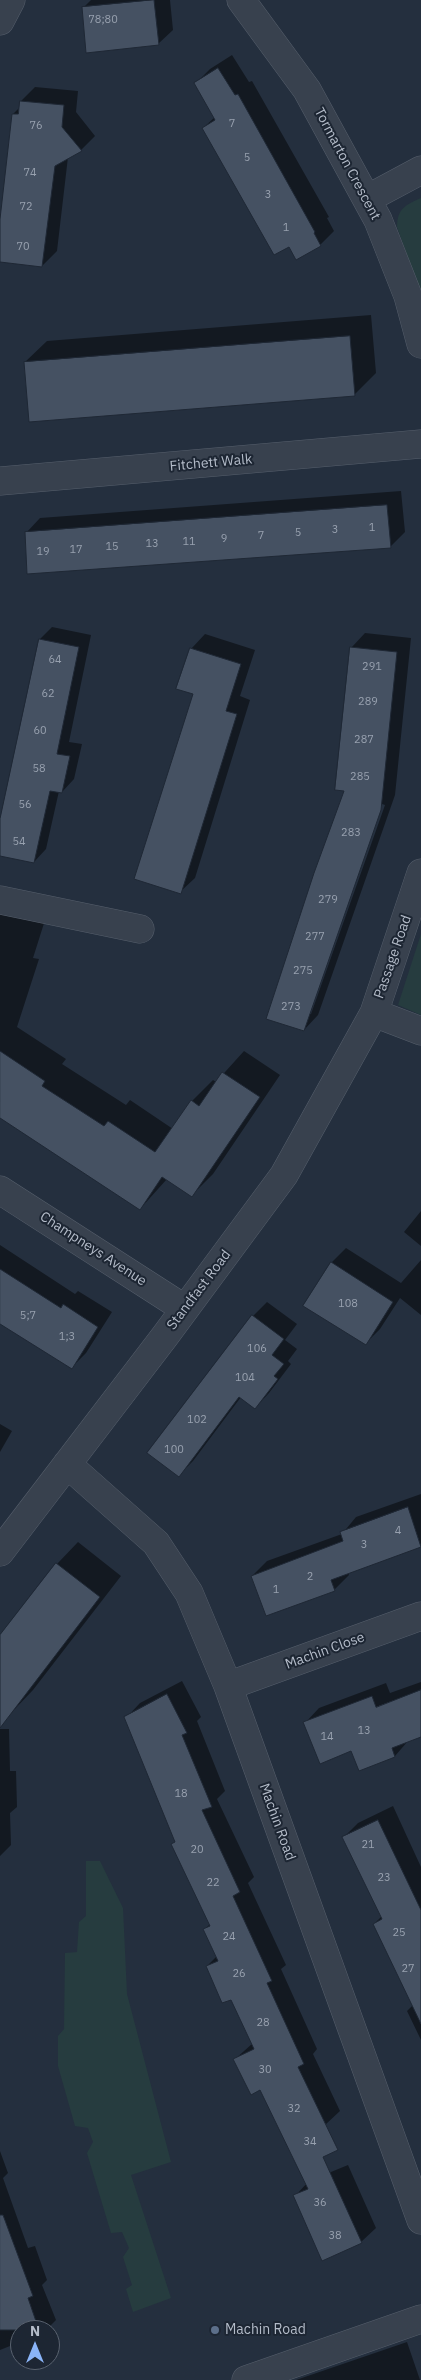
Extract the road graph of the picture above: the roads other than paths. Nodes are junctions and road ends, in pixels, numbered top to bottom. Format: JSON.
{"nodes":[{"id":1,"x":11,"y":0,"type":"edge"},
{"id":2,"x":241,"y":0,"type":"edge"},
{"id":3,"x":0,"y":21,"type":"edge"},
{"id":4,"x":421,"y":170,"type":"edge"},
{"id":5,"x":367,"y":199,"type":"junction"},
{"id":6,"x":421,"y":344,"type":"edge"},
{"id":7,"x":421,"y":444,"type":"edge"},
{"id":8,"x":0,"y":481,"type":"edge"},
{"id":9,"x":421,"y":873,"type":"edge"},
{"id":10,"x":0,"y":900,"type":"edge"},
{"id":11,"x":140,"y":929,"type":"dead end"},
{"id":12,"x":374,"y":1013,"type":"junction"},
{"id":13,"x":421,"y":1031,"type":"edge"},
{"id":14,"x":0,"y":1190,"type":"edge"},
{"id":15,"x":185,"y":1309,"type":"junction"},
{"id":16,"x":67,"y":1464,"type":"junction"},
{"id":17,"x":0,"y":1552,"type":"edge"},
{"id":18,"x":421,"y":1616,"type":"edge"},
{"id":19,"x":228,"y":1686,"type":"junction"},
{"id":20,"x":421,"y":2220,"type":"edge"},
{"id":21,"x":421,"y":2319,"type":"edge"},
{"id":22,"x":246,"y":2380,"type":"edge"}],
"edges":[{"from":1,"to":3,"type":"street"},
{"from":2,"to":5,"type":"street","name":"Tormarton Crescent"},
{"from":4,"to":5,"type":"street"},
{"from":5,"to":6,"type":"street","name":"Tormarton Crescent"},
{"from":7,"to":8,"type":"street","name":"Fitchett Walk"},
{"from":9,"to":12,"type":"street","name":"Passage Road"},
{"from":10,"to":11,"type":"street"},
{"from":12,"to":13,"type":"street"},
{"from":12,"to":15,"type":"street","name":"Standfast Road"},
{"from":14,"to":15,"type":"street","name":"Champneys Avenue"},
{"from":15,"to":16,"type":"street","name":"Standfast Road"},
{"from":16,"to":17,"type":"street","name":"Standfast Road"},
{"from":16,"to":19,"type":"street","name":"Machin Road"},
{"from":18,"to":19,"type":"street","name":"Machin Close"},
{"from":19,"to":20,"type":"street","name":"Machin Road"},
{"from":21,"to":22,"type":"street"}]}
